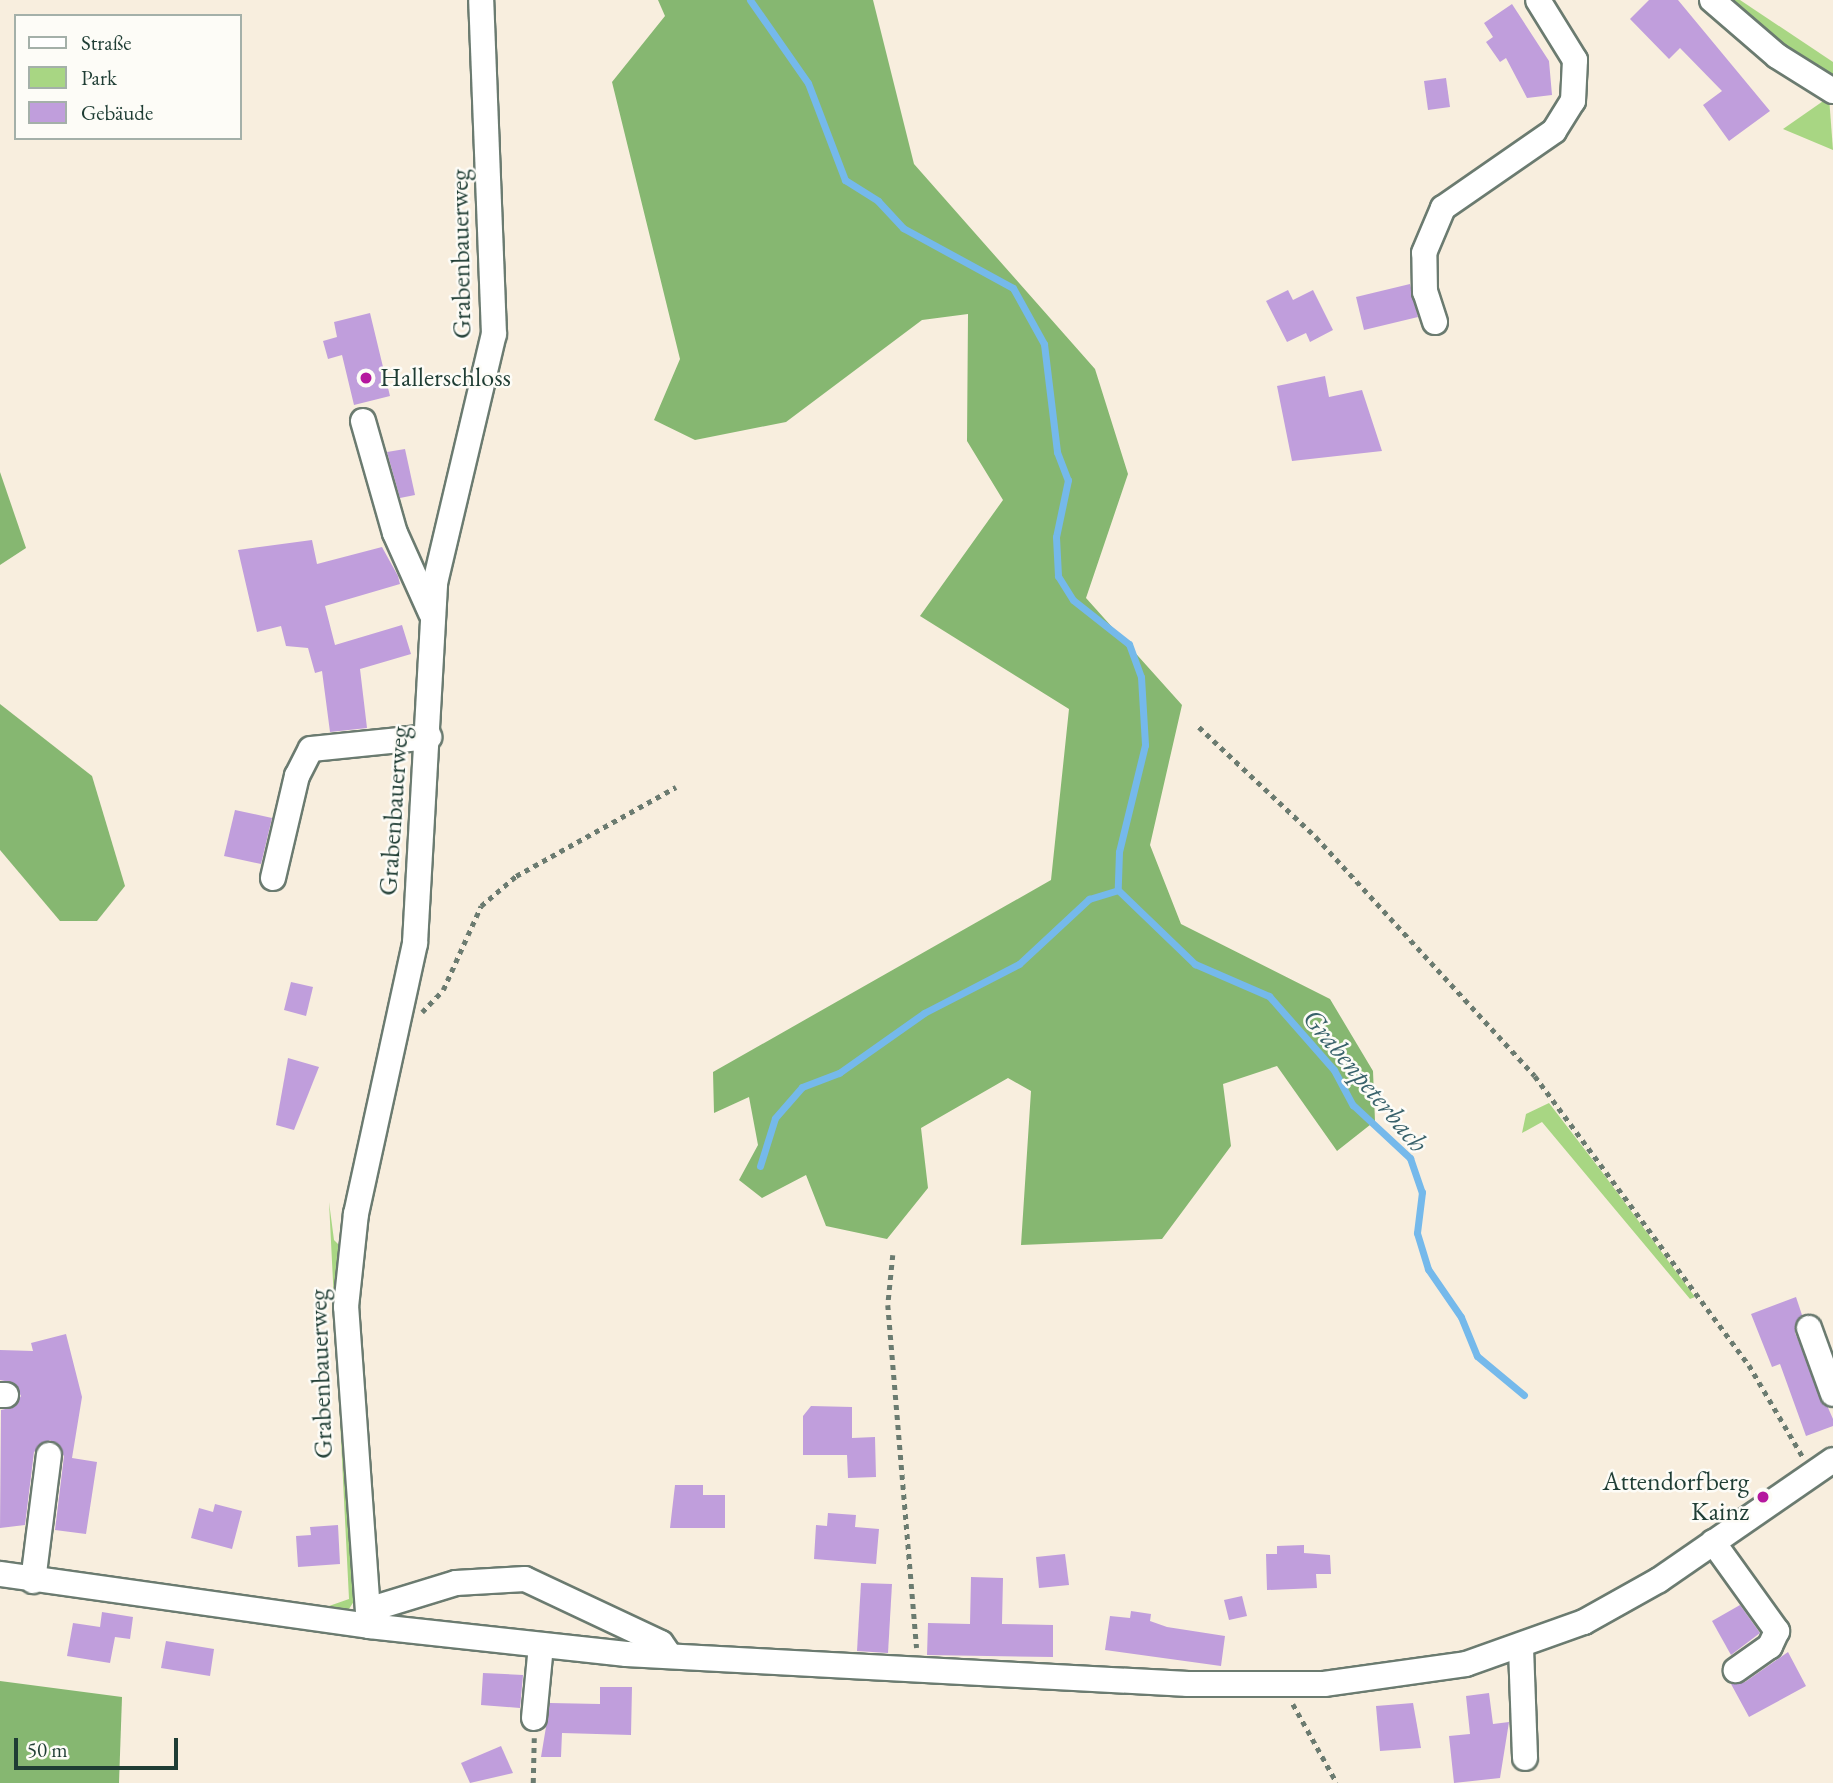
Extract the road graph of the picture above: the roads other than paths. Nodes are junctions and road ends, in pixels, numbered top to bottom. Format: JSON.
{"nodes":[{"id":1,"x":481,"y":0,"type":"edge"},
{"id":2,"x":1538,"y":0,"type":"edge"},
{"id":3,"x":1712,"y":0,"type":"edge"},
{"id":4,"x":1833,"y":91,"type":"edge"},
{"id":5,"x":1435,"y":322,"type":"dead end"},
{"id":6,"x":363,"y":421,"type":"dead end"},
{"id":7,"x":432,"y":616,"type":"junction"},
{"id":8,"x":429,"y":737,"type":"junction"},
{"id":9,"x":273,"y":878,"type":"dead end"},
{"id":10,"x":1809,"y":1328,"type":"dead end"},
{"id":11,"x":1833,"y":1394,"type":"edge"},
{"id":12,"x":49,"y":1455,"type":"dead end"},
{"id":13,"x":1833,"y":1460,"type":"edge"},
{"id":14,"x":1713,"y":1542,"type":"junction"},
{"id":15,"x":0,"y":1574,"type":"edge"},
{"id":16,"x":33,"y":1581,"type":"junction"},
{"id":17,"x":368,"y":1618,"type":"junction"},
{"id":18,"x":541,"y":1645,"type":"junction"},
{"id":19,"x":1521,"y":1647,"type":"junction"},
{"id":20,"x":670,"y":1656,"type":"junction"},
{"id":21,"x":1736,"y":1670,"type":"dead end"},
{"id":22,"x":534,"y":1718,"type":"road end"},
{"id":23,"x":1525,"y":1758,"type":"dead end"}],
"edges":[{"from":1,"to":7,"type":"street","name":"Grabenbauerweg"},
{"from":2,"to":5,"type":"street"},
{"from":3,"to":4,"type":"street"},
{"from":6,"to":7,"type":"street"},
{"from":7,"to":8,"type":"street","name":"Grabenbauerweg"},
{"from":8,"to":9,"type":"street"},
{"from":8,"to":17,"type":"street","name":"Grabenbauerweg"},
{"from":10,"to":11,"type":"street"},
{"from":12,"to":16,"type":"street"},
{"from":13,"to":14,"type":"street"},
{"from":14,"to":19,"type":"street"},
{"from":14,"to":21,"type":"street"},
{"from":15,"to":16,"type":"street"},
{"from":16,"to":17,"type":"street"},
{"from":17,"to":18,"type":"street"},
{"from":17,"to":20,"type":"street"},
{"from":18,"to":20,"type":"street"},
{"from":18,"to":22,"type":"street"},
{"from":19,"to":20,"type":"street"},
{"from":19,"to":23,"type":"street"}]}
